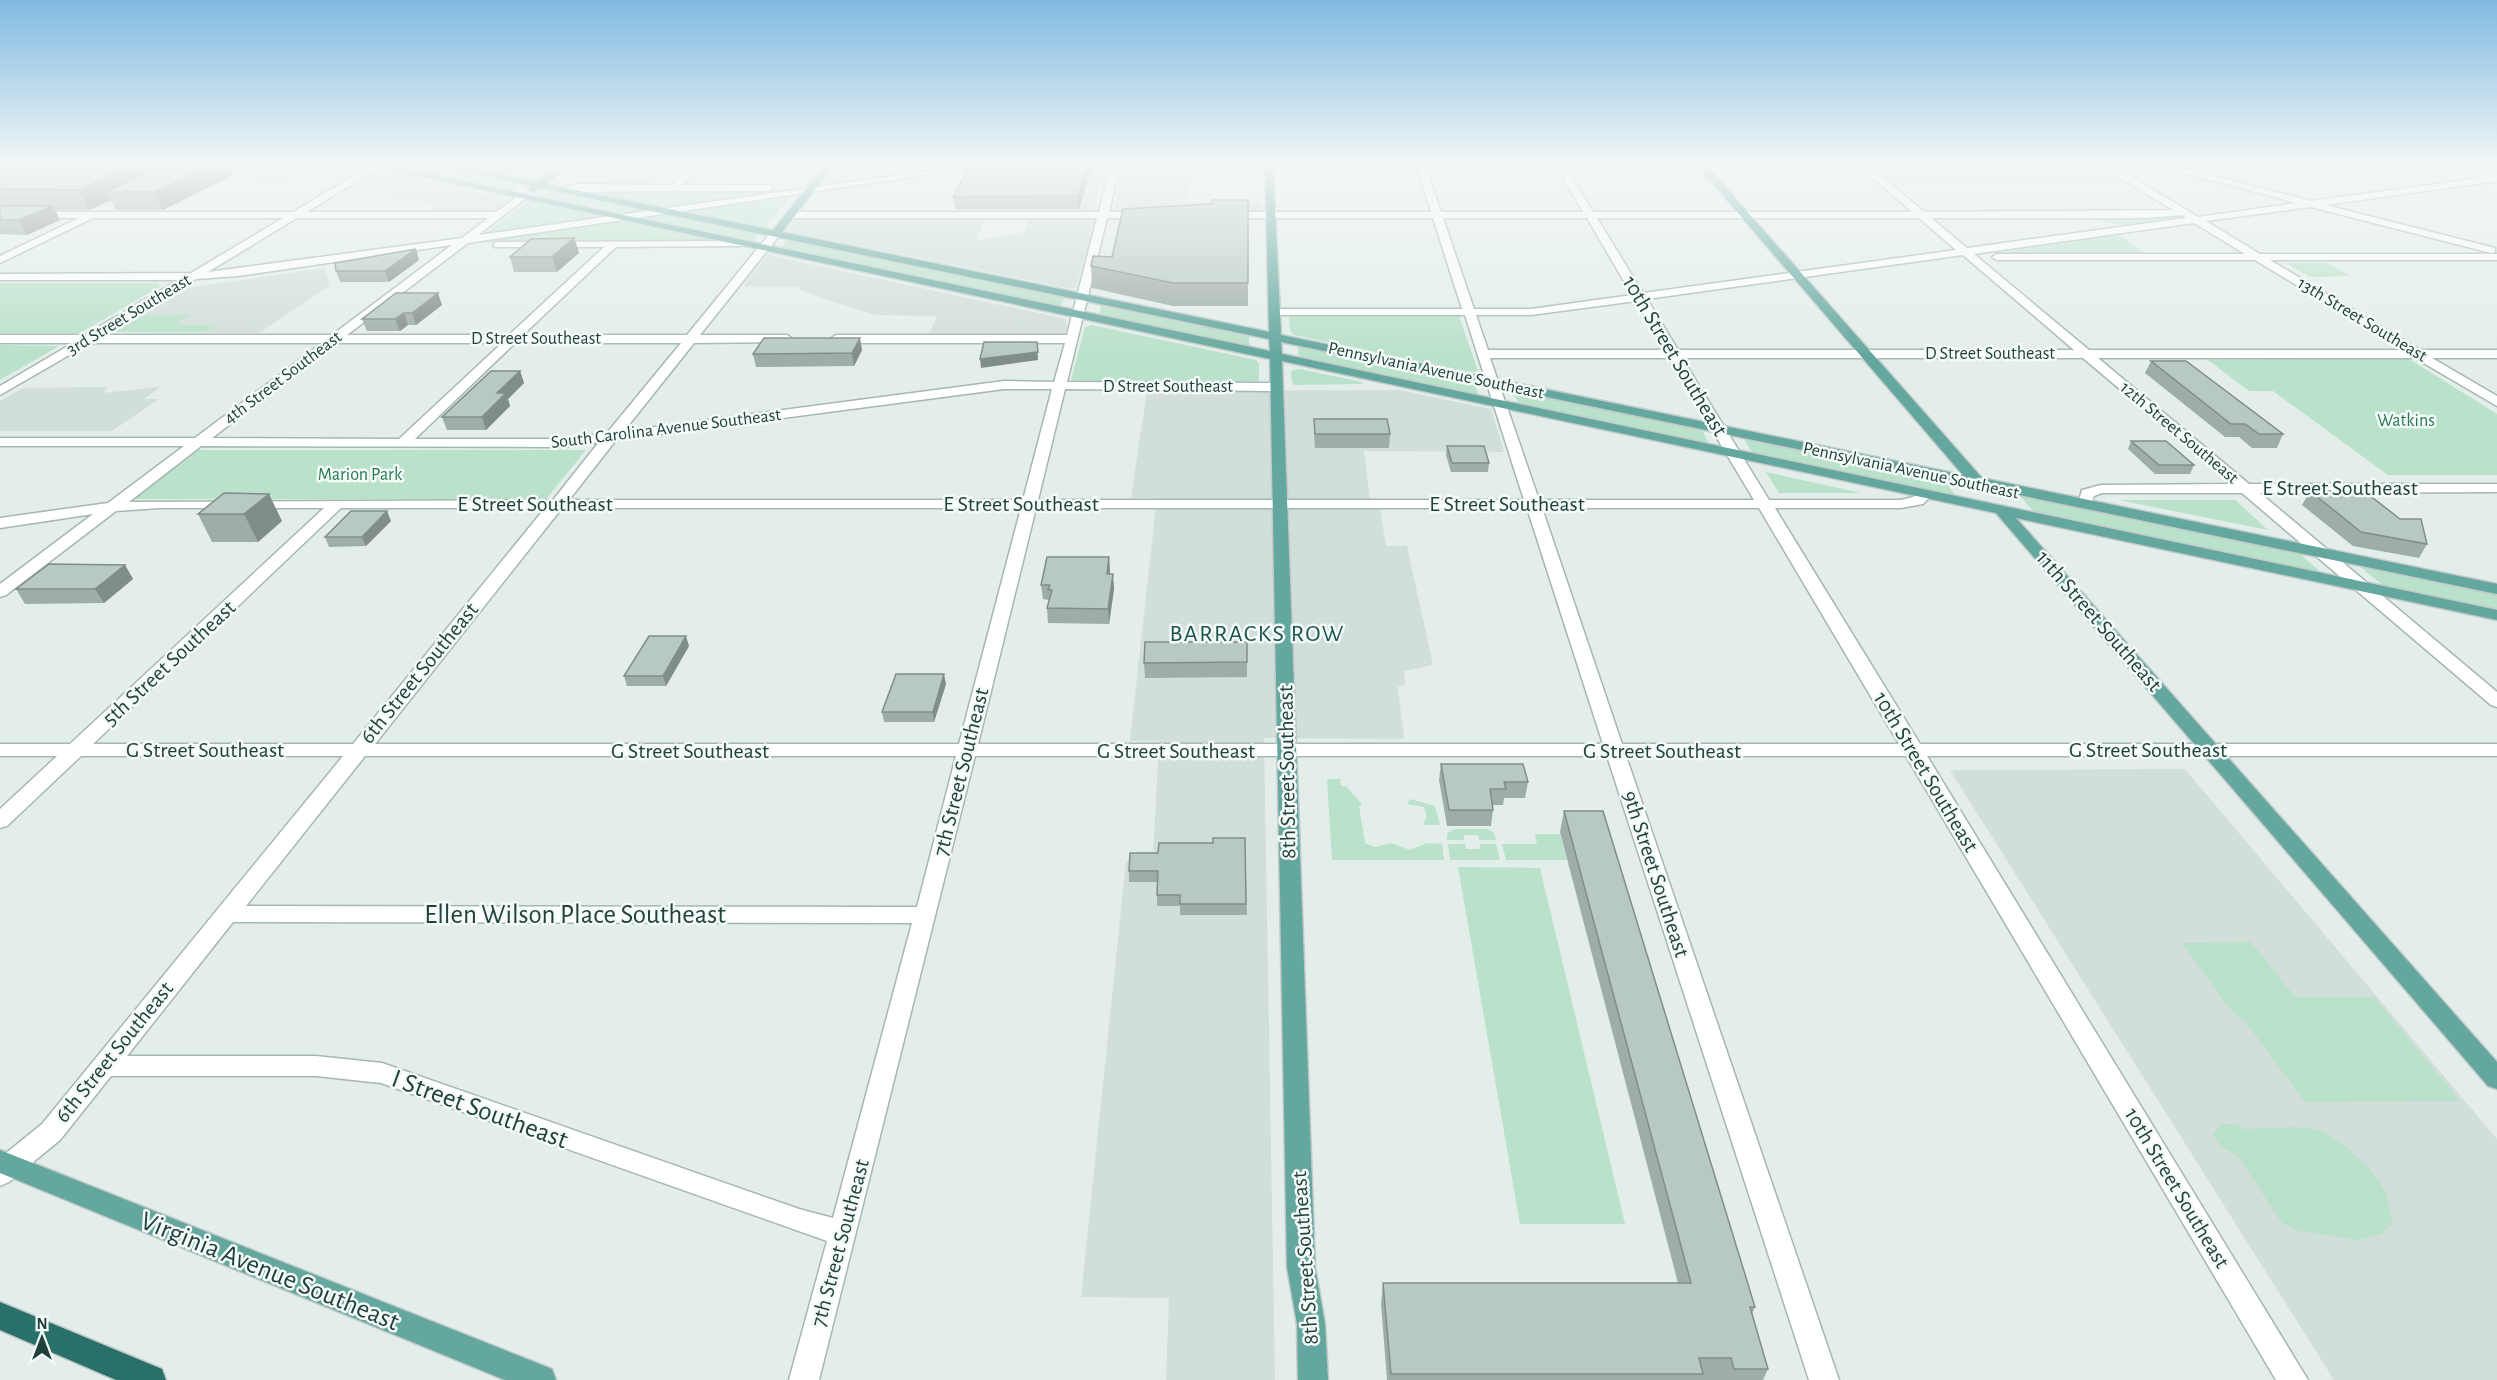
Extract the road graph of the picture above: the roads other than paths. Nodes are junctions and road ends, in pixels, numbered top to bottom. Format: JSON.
{"nodes":[{"id":1,"x":65,"y":228,"type":"edge"},
{"id":2,"x":273,"y":228,"type":"edge"},
{"id":3,"x":481,"y":228,"type":"edge"},
{"id":4,"x":550,"y":228,"type":"edge"},
{"id":5,"x":670,"y":228,"type":"edge"},
{"id":6,"x":748,"y":228,"type":"edge"},
{"id":7,"x":779,"y":228,"type":"edge"},
{"id":8,"x":1101,"y":228,"type":"edge"},
{"id":9,"x":1272,"y":228,"type":"edge"},
{"id":10,"x":1441,"y":228,"type":"edge"},
{"id":11,"x":1598,"y":228,"type":"edge"},
{"id":12,"x":1756,"y":228,"type":"edge"},
{"id":13,"x":1938,"y":228,"type":"edge"},
{"id":14,"x":2122,"y":228,"type":"edge"},
{"id":15,"x":2130,"y":228,"type":"edge"},
{"id":16,"x":2210,"y":228,"type":"edge"},
{"id":17,"x":2405,"y":228,"type":"edge"},
{"id":18,"x":2125,"y":229,"type":"junction"},
{"id":19,"x":775,"y":234,"type":"junction"},
{"id":20,"x":724,"y":240,"type":"junction"},
{"id":21,"x":464,"y":241,"type":"junction"},
{"id":22,"x":740,"y":243,"type":"junction"},
{"id":23,"x":612,"y":245,"type":"junction"},
{"id":24,"x":763,"y":248,"type":"junction"},
{"id":25,"x":1966,"y":252,"type":"junction"},
{"id":26,"x":2497,"y":252,"type":"edge"},
{"id":27,"x":2258,"y":257,"type":"junction"},
{"id":28,"x":2497,"y":257,"type":"edge"},
{"id":29,"x":0,"y":260,"type":"edge"},
{"id":30,"x":1796,"y":275,"type":"junction"},
{"id":31,"x":192,"y":276,"type":"junction"},
{"id":32,"x":0,"y":277,"type":"edge"},
{"id":33,"x":1639,"y":296,"type":"junction"},
{"id":34,"x":1083,"y":297,"type":"junction"},
{"id":35,"x":1275,"y":312,"type":"junction"},
{"id":36,"x":1469,"y":312,"type":"junction"},
{"id":37,"x":1079,"y":315,"type":"junction"},
{"id":38,"x":1276,"y":337,"type":"junction"},
{"id":39,"x":0,"y":339,"type":"edge"},
{"id":40,"x":88,"y":339,"type":"junction"},
{"id":41,"x":335,"y":339,"type":"junction"},
{"id":42,"x":513,"y":339,"type":"junction"},
{"id":43,"x":689,"y":339,"type":"junction"},
{"id":44,"x":799,"y":339,"type":"edge"},
{"id":45,"x":822,"y":339,"type":"edge"},
{"id":46,"x":1072,"y":339,"type":"junction"},
{"id":47,"x":1483,"y":354,"type":"junction"},
{"id":48,"x":1674,"y":354,"type":"junction"},
{"id":49,"x":1865,"y":354,"type":"junction"},
{"id":50,"x":2086,"y":354,"type":"junction"},
{"id":51,"x":2417,"y":354,"type":"junction"},
{"id":52,"x":2497,"y":354,"type":"edge"},
{"id":53,"x":1276,"y":357,"type":"junction"},
{"id":54,"x":1492,"y":382,"type":"junction"},
{"id":55,"x":1061,"y":386,"type":"junction"},
{"id":56,"x":1276,"y":387,"type":"junction"},
{"id":57,"x":0,"y":391,"type":"edge"},
{"id":58,"x":2497,"y":402,"type":"edge"},
{"id":59,"x":1499,"y":404,"type":"junction"},
{"id":60,"x":1719,"y":429,"type":"junction"},
{"id":61,"x":609,"y":439,"type":"junction"},
{"id":62,"x":0,"y":442,"type":"edge"},
{"id":63,"x":198,"y":443,"type":"junction"},
{"id":64,"x":402,"y":443,"type":"junction"},
{"id":65,"x":1735,"y":454,"type":"junction"},
{"id":66,"x":1976,"y":482,"type":"junction"},
{"id":67,"x":2245,"y":488,"type":"junction"},
{"id":68,"x":2497,"y":488,"type":"edge"},
{"id":69,"x":1926,"y":494,"type":"junction"},
{"id":70,"x":337,"y":504,"type":"junction"},
{"id":71,"x":556,"y":504,"type":"junction"},
{"id":72,"x":1030,"y":504,"type":"junction"},
{"id":73,"x":1281,"y":504,"type":"junction"},
{"id":74,"x":1765,"y":504,"type":"junction"},
{"id":75,"x":2085,"y":504,"type":"junction"},
{"id":76,"x":1533,"y":505,"type":"junction"},
{"id":77,"x":113,"y":507,"type":"junction"},
{"id":78,"x":2001,"y":510,"type":"junction"},
{"id":79,"x":0,"y":523,"type":"edge"},
{"id":80,"x":2322,"y":553,"type":"junction"},
{"id":81,"x":2362,"y":587,"type":"junction"},
{"id":82,"x":2497,"y":589,"type":"edge"},
{"id":83,"x":0,"y":592,"type":"edge"},
{"id":84,"x":2497,"y":615,"type":"edge"},
{"id":85,"x":2497,"y":701,"type":"edge"},
{"id":86,"x":358,"y":749,"type":"junction"},
{"id":87,"x":2210,"y":749,"type":"junction"},
{"id":88,"x":0,"y":750,"type":"edge"},
{"id":89,"x":76,"y":750,"type":"junction"},
{"id":90,"x":2497,"y":750,"type":"edge"},
{"id":91,"x":967,"y":751,"type":"junction"},
{"id":92,"x":1286,"y":751,"type":"junction"},
{"id":93,"x":1616,"y":751,"type":"junction"},
{"id":94,"x":1914,"y":751,"type":"junction"},
{"id":95,"x":0,"y":821,"type":"edge"},
{"id":96,"x":225,"y":914,"type":"junction"},
{"id":97,"x":926,"y":915,"type":"junction"},
{"id":98,"x":103,"y":1066,"type":"junction"},
{"id":99,"x":2497,"y":1078,"type":"edge"},
{"id":100,"x":3,"y":1167,"type":"edge"},
{"id":101,"x":843,"y":1233,"type":"junction"},
{"id":102,"x":0,"y":1316,"type":"edge"},
{"id":103,"x":151,"y":1380,"type":"edge"},
{"id":104,"x":541,"y":1380,"type":"edge"},
{"id":105,"x":804,"y":1380,"type":"edge"},
{"id":106,"x":1313,"y":1380,"type":"edge"},
{"id":107,"x":1824,"y":1380,"type":"edge"},
{"id":108,"x":2292,"y":1380,"type":"edge"}],
"edges":[{"from":1,"to":29,"type":"street"},
{"from":2,"to":31,"type":"street","name":"3rd Street Southeast"},
{"from":3,"to":21,"type":"street","name":"4th Street Southeast"},
{"from":4,"to":21,"type":"street"},
{"from":5,"to":20,"type":"main road","name":"Pennsylvania Avenue Southeast"},
{"from":6,"to":19,"type":"main road","name":"Pennsylvania Avenue Southeast"},
{"from":7,"to":19,"type":"main road","name":"6th Street Southeast"},
{"from":8,"to":34,"type":"street","name":"7th Street Southeast"},
{"from":9,"to":35,"type":"main road","name":"8th Street Southeast"},
{"from":10,"to":36,"type":"street","name":"9th Street Southeast"},
{"from":11,"to":33,"type":"street","name":"10th Street Southeast"},
{"from":12,"to":30,"type":"main road","name":"11th Street Southeast"},
{"from":13,"to":25,"type":"street","name":"12th Street Southeast"},
{"from":14,"to":18,"type":"street"},
{"from":15,"to":18,"type":"street"},
{"from":16,"to":27,"type":"street","name":"13th Street Southeast"},
{"from":17,"to":26,"type":"street"},
{"from":18,"to":25,"type":"street"},
{"from":19,"to":20,"type":"main road"},
{"from":19,"to":24,"type":"street","name":"6th Street Southeast"},
{"from":19,"to":34,"type":"main road","name":"Pennsylvania Avenue Southeast"},
{"from":20,"to":22,"type":"main road","name":"Pennsylvania Avenue Southeast"},
{"from":21,"to":23,"type":"street"},
{"from":21,"to":31,"type":"street"},
{"from":21,"to":41,"type":"street","name":"4th Street Southeast"},
{"from":22,"to":23,"type":"street"},
{"from":22,"to":24,"type":"main road","name":"Pennsylvania Avenue Southeast"},
{"from":23,"to":42,"type":"street"},
{"from":24,"to":37,"type":"main road","name":"Pennsylvania Avenue Southeast"},
{"from":24,"to":43,"type":"street","name":"6th Street Southeast"},
{"from":25,"to":27,"type":"street"},
{"from":25,"to":30,"type":"street"},
{"from":25,"to":50,"type":"street","name":"12th Street Southeast"},
{"from":27,"to":28,"type":"street"},
{"from":27,"to":51,"type":"street","name":"13th Street Southeast"},
{"from":30,"to":33,"type":"street"},
{"from":30,"to":49,"type":"main road","name":"11th Street Southeast"},
{"from":31,"to":32,"type":"street"},
{"from":31,"to":40,"type":"street","name":"3rd Street Southeast"},
{"from":33,"to":36,"type":"street"},
{"from":33,"to":48,"type":"street","name":"10th Street Southeast"},
{"from":34,"to":37,"type":"street","name":"7th Street Southeast"},
{"from":34,"to":38,"type":"main road","name":"Pennsylvania Avenue Southeast"},
{"from":35,"to":36,"type":"street"},
{"from":35,"to":38,"type":"main road","name":"8th Street Southeast"},
{"from":36,"to":47,"type":"street","name":"9th Street Southeast"},
{"from":37,"to":46,"type":"street","name":"7th Street Southeast"},
{"from":37,"to":53,"type":"main road","name":"Pennsylvania Avenue Southeast"},
{"from":38,"to":53,"type":"main road","name":"8th Street Southeast"},
{"from":38,"to":54,"type":"main road","name":"Pennsylvania Avenue Southeast"},
{"from":39,"to":40,"type":"street","name":"D Street Southeast"},
{"from":40,"to":41,"type":"street","name":"D Street Southeast"},
{"from":40,"to":57,"type":"street","name":"3rd Street Southeast"},
{"from":41,"to":42,"type":"street","name":"D Street Southeast"},
{"from":41,"to":63,"type":"street","name":"4th Street Southeast"},
{"from":42,"to":43,"type":"street","name":"D Street Southeast"},
{"from":42,"to":64,"type":"street"},
{"from":43,"to":44,"type":"street","name":"D Street Southeast"},
{"from":43,"to":61,"type":"street","name":"6th Street Southeast"},
{"from":45,"to":46,"type":"street"},
{"from":46,"to":55,"type":"street","name":"7th Street Southeast"},
{"from":47,"to":48,"type":"street","name":"D Street Southeast"},
{"from":47,"to":54,"type":"street","name":"9th Street Southeast"},
{"from":48,"to":49,"type":"street","name":"D Street Southeast"},
{"from":48,"to":60,"type":"street","name":"10th Street Southeast"},
{"from":49,"to":50,"type":"street","name":"D Street Southeast"},
{"from":49,"to":66,"type":"main road","name":"11th Street Southeast"},
{"from":50,"to":51,"type":"street","name":"D Street Southeast"},
{"from":50,"to":67,"type":"street","name":"12th Street Southeast"},
{"from":51,"to":52,"type":"street","name":"D Street Southeast"},
{"from":51,"to":58,"type":"street","name":"13th Street Southeast"},
{"from":53,"to":56,"type":"main road","name":"8th Street Southeast"},
{"from":53,"to":59,"type":"main road","name":"Pennsylvania Avenue Southeast"},
{"from":54,"to":59,"type":"street","name":"9th Street Southeast"},
{"from":54,"to":60,"type":"main road","name":"Pennsylvania Avenue Southeast"},
{"from":55,"to":56,"type":"street","name":"D Street Southeast"},
{"from":55,"to":61,"type":"street","name":"South Carolina Avenue Southeast"},
{"from":55,"to":72,"type":"street","name":"7th Street Southeast"},
{"from":56,"to":73,"type":"main road","name":"8th Street Southeast"},
{"from":59,"to":65,"type":"main road","name":"Pennsylvania Avenue Southeast"},
{"from":59,"to":76,"type":"street","name":"9th Street Southeast"},
{"from":60,"to":65,"type":"street","name":"10th Street Southeast"},
{"from":60,"to":66,"type":"main road","name":"Pennsylvania Avenue Southeast"},
{"from":61,"to":64,"type":"street","name":"South Carolina Avenue Southeast"},
{"from":61,"to":71,"type":"street","name":"6th Street Southeast"},
{"from":62,"to":63,"type":"street"},
{"from":63,"to":64,"type":"street","name":"South Carolina Avenue Southeast"},
{"from":63,"to":77,"type":"street","name":"4th Street Southeast"},
{"from":65,"to":69,"type":"main road","name":"Pennsylvania Avenue Southeast"},
{"from":65,"to":74,"type":"street","name":"10th Street Southeast"},
{"from":66,"to":75,"type":"main road","name":"Pennsylvania Avenue Southeast"},
{"from":66,"to":78,"type":"main road","name":"11th Street Southeast"},
{"from":67,"to":68,"type":"street","name":"E Street Southeast"},
{"from":67,"to":75,"type":"street","name":"E Street Southeast"},
{"from":67,"to":80,"type":"street","name":"12th Street Southeast"},
{"from":69,"to":74,"type":"street","name":"E Street Southeast"},
{"from":69,"to":78,"type":"main road","name":"Pennsylvania Avenue Southeast"},
{"from":70,"to":71,"type":"street","name":"E Street Southeast"},
{"from":70,"to":77,"type":"street","name":"E Street Southeast"},
{"from":70,"to":89,"type":"street","name":"5th Street Southeast"},
{"from":71,"to":72,"type":"street","name":"E Street Southeast"},
{"from":71,"to":86,"type":"street","name":"6th Street Southeast"},
{"from":72,"to":73,"type":"street","name":"E Street Southeast"},
{"from":72,"to":91,"type":"street","name":"7th Street Southeast"},
{"from":73,"to":76,"type":"street","name":"E Street Southeast"},
{"from":73,"to":92,"type":"main road","name":"8th Street Southeast"},
{"from":74,"to":76,"type":"street","name":"E Street Southeast"},
{"from":74,"to":94,"type":"street","name":"10th Street Southeast"},
{"from":75,"to":80,"type":"main road","name":"Pennsylvania Avenue Southeast"},
{"from":76,"to":93,"type":"street","name":"9th Street Southeast"},
{"from":77,"to":79,"type":"street"},
{"from":77,"to":83,"type":"street","name":"4th Street Southeast"},
{"from":78,"to":81,"type":"main road","name":"Pennsylvania Avenue Southeast"},
{"from":78,"to":87,"type":"main road","name":"11th Street Southeast"},
{"from":80,"to":81,"type":"street","name":"12th Street Southeast"},
{"from":80,"to":82,"type":"main road","name":"Pennsylvania Avenue Southeast"},
{"from":81,"to":84,"type":"main road","name":"Pennsylvania Avenue Southeast"},
{"from":81,"to":85,"type":"street","name":"12th Street Southeast"},
{"from":86,"to":89,"type":"street","name":"G Street Southeast"},
{"from":86,"to":91,"type":"street","name":"G Street Southeast"},
{"from":86,"to":96,"type":"street","name":"6th Street Southeast"},
{"from":87,"to":90,"type":"street","name":"G Street Southeast"},
{"from":87,"to":94,"type":"street","name":"G Street Southeast"},
{"from":87,"to":99,"type":"main road","name":"11th Street Southeast"},
{"from":88,"to":89,"type":"street","name":"G Street Southeast"},
{"from":89,"to":95,"type":"street","name":"5th Street Southeast"},
{"from":91,"to":92,"type":"street","name":"G Street Southeast"},
{"from":91,"to":97,"type":"street","name":"7th Street Southeast"},
{"from":92,"to":93,"type":"street","name":"G Street Southeast"},
{"from":92,"to":106,"type":"main road","name":"8th Street Southeast"},
{"from":93,"to":94,"type":"street","name":"G Street Southeast"},
{"from":93,"to":107,"type":"street","name":"9th Street Southeast"},
{"from":94,"to":108,"type":"street","name":"10th Street Southeast"},
{"from":96,"to":97,"type":"street","name":"Ellen Wilson Place Southeast"},
{"from":96,"to":98,"type":"street","name":"6th Street Southeast"},
{"from":97,"to":101,"type":"street","name":"7th Street Southeast"},
{"from":98,"to":100,"type":"street","name":"6th Street Southeast"},
{"from":98,"to":101,"type":"street","name":"I Street Southeast"},
{"from":100,"to":104,"type":"main road","name":"Virginia Avenue Southeast"},
{"from":101,"to":105,"type":"street","name":"7th Street Southeast"},
{"from":102,"to":103,"type":"highway"}]}
